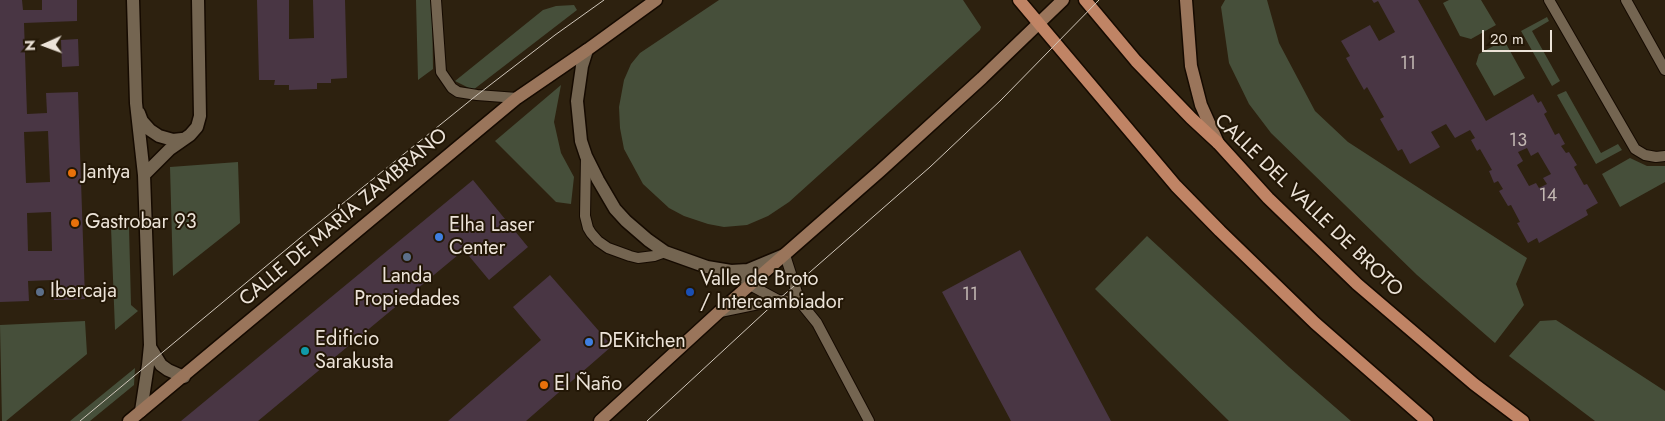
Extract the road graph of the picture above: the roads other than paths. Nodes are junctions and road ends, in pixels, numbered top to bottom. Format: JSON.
{"nodes":[{"id":1,"x":133,"y":0,"type":"edge"},
{"id":2,"x":198,"y":0,"type":"edge"},
{"id":3,"x":436,"y":0,"type":"edge"},
{"id":4,"x":656,"y":0,"type":"edge"},
{"id":5,"x":1019,"y":0,"type":"edge"},
{"id":6,"x":1063,"y":0,"type":"edge"},
{"id":7,"x":1085,"y":0,"type":"edge"},
{"id":8,"x":1186,"y":0,"type":"edge"},
{"id":9,"x":1549,"y":0,"type":"edge"},
{"id":10,"x":1626,"y":0,"type":"edge"},
{"id":11,"x":1038,"y":24,"type":"junction"},
{"id":12,"x":588,"y":50,"type":"junction"},
{"id":13,"x":1665,"y":70,"type":"edge"},
{"id":14,"x":517,"y":98,"type":"junction"},
{"id":15,"x":136,"y":103,"type":"junction"},
{"id":16,"x":182,"y":139,"type":"junction"},
{"id":17,"x":1218,"y":143,"type":"junction"},
{"id":18,"x":586,"y":156,"type":"junction"},
{"id":19,"x":1665,"y":156,"type":"edge"},
{"id":20,"x":144,"y":175,"type":"junction"},
{"id":21,"x":666,"y":252,"type":"junction"},
{"id":22,"x":785,"y":255,"type":"junction"},
{"id":23,"x":731,"y":271,"type":"junction"},
{"id":24,"x":750,"y":285,"type":"junction"},
{"id":25,"x":778,"y":300,"type":"junction"},
{"id":26,"x":800,"y":302,"type":"junction"},
{"id":27,"x":719,"y":312,"type":"junction"},
{"id":28,"x":150,"y":344,"type":"junction"},
{"id":29,"x":184,"y":377,"type":"junction"},
{"id":30,"x":141,"y":411,"type":"junction"},
{"id":31,"x":130,"y":421,"type":"edge"},
{"id":32,"x":600,"y":421,"type":"edge"},
{"id":33,"x":869,"y":421,"type":"edge"},
{"id":34,"x":1427,"y":421,"type":"edge"},
{"id":35,"x":1523,"y":421,"type":"edge"}],
"edges":[{"from":1,"to":15,"type":"street"},
{"from":2,"to":16,"type":"street"},
{"from":3,"to":14,"type":"lane"},
{"from":4,"to":12,"type":"main road","name":"CALLE DE MARÍA ZAMBRANO"},
{"from":5,"to":11,"type":"main road"},
{"from":6,"to":11,"type":"main road"},
{"from":7,"to":17,"type":"main road","name":"CALLE DEL VALLE DE BROTO"},
{"from":8,"to":17,"type":"main road"},
{"from":9,"to":19,"type":"lane"},
{"from":10,"to":13,"type":"lane"},
{"from":11,"to":22,"type":"main road"},
{"from":11,"to":34,"type":"main road"},
{"from":12,"to":14,"type":"main road","name":"CALLE DE MARÍA ZAMBRANO"},
{"from":12,"to":18,"type":"street"},
{"from":14,"to":29,"type":"main road","name":"CALLE DE MARÍA ZAMBRANO"},
{"from":15,"to":16,"type":"street"},
{"from":15,"to":20,"type":"street"},
{"from":16,"to":20,"type":"street"},
{"from":17,"to":35,"type":"main road","name":"CALLE DEL VALLE DE BROTO"},
{"from":18,"to":21,"type":"street"},
{"from":18,"to":21,"type":"lane"},
{"from":20,"to":28,"type":"street"},
{"from":21,"to":23,"type":"street"},
{"from":22,"to":23,"type":"street"},
{"from":22,"to":24,"type":"main road"},
{"from":22,"to":26,"type":"lane"},
{"from":23,"to":24,"type":"lane"},
{"from":24,"to":25,"type":"lane"},
{"from":24,"to":27,"type":"main road"},
{"from":25,"to":26,"type":"lane"},
{"from":25,"to":27,"type":"lane"},
{"from":26,"to":33,"type":"lane"},
{"from":27,"to":32,"type":"main road"},
{"from":28,"to":29,"type":"street"},
{"from":28,"to":30,"type":"street"},
{"from":29,"to":30,"type":"main road","name":"CALLE DE MARÍA ZAMBRANO"},
{"from":30,"to":31,"type":"main road","name":"CALLE DE MARÍA ZAMBRANO"}]}
